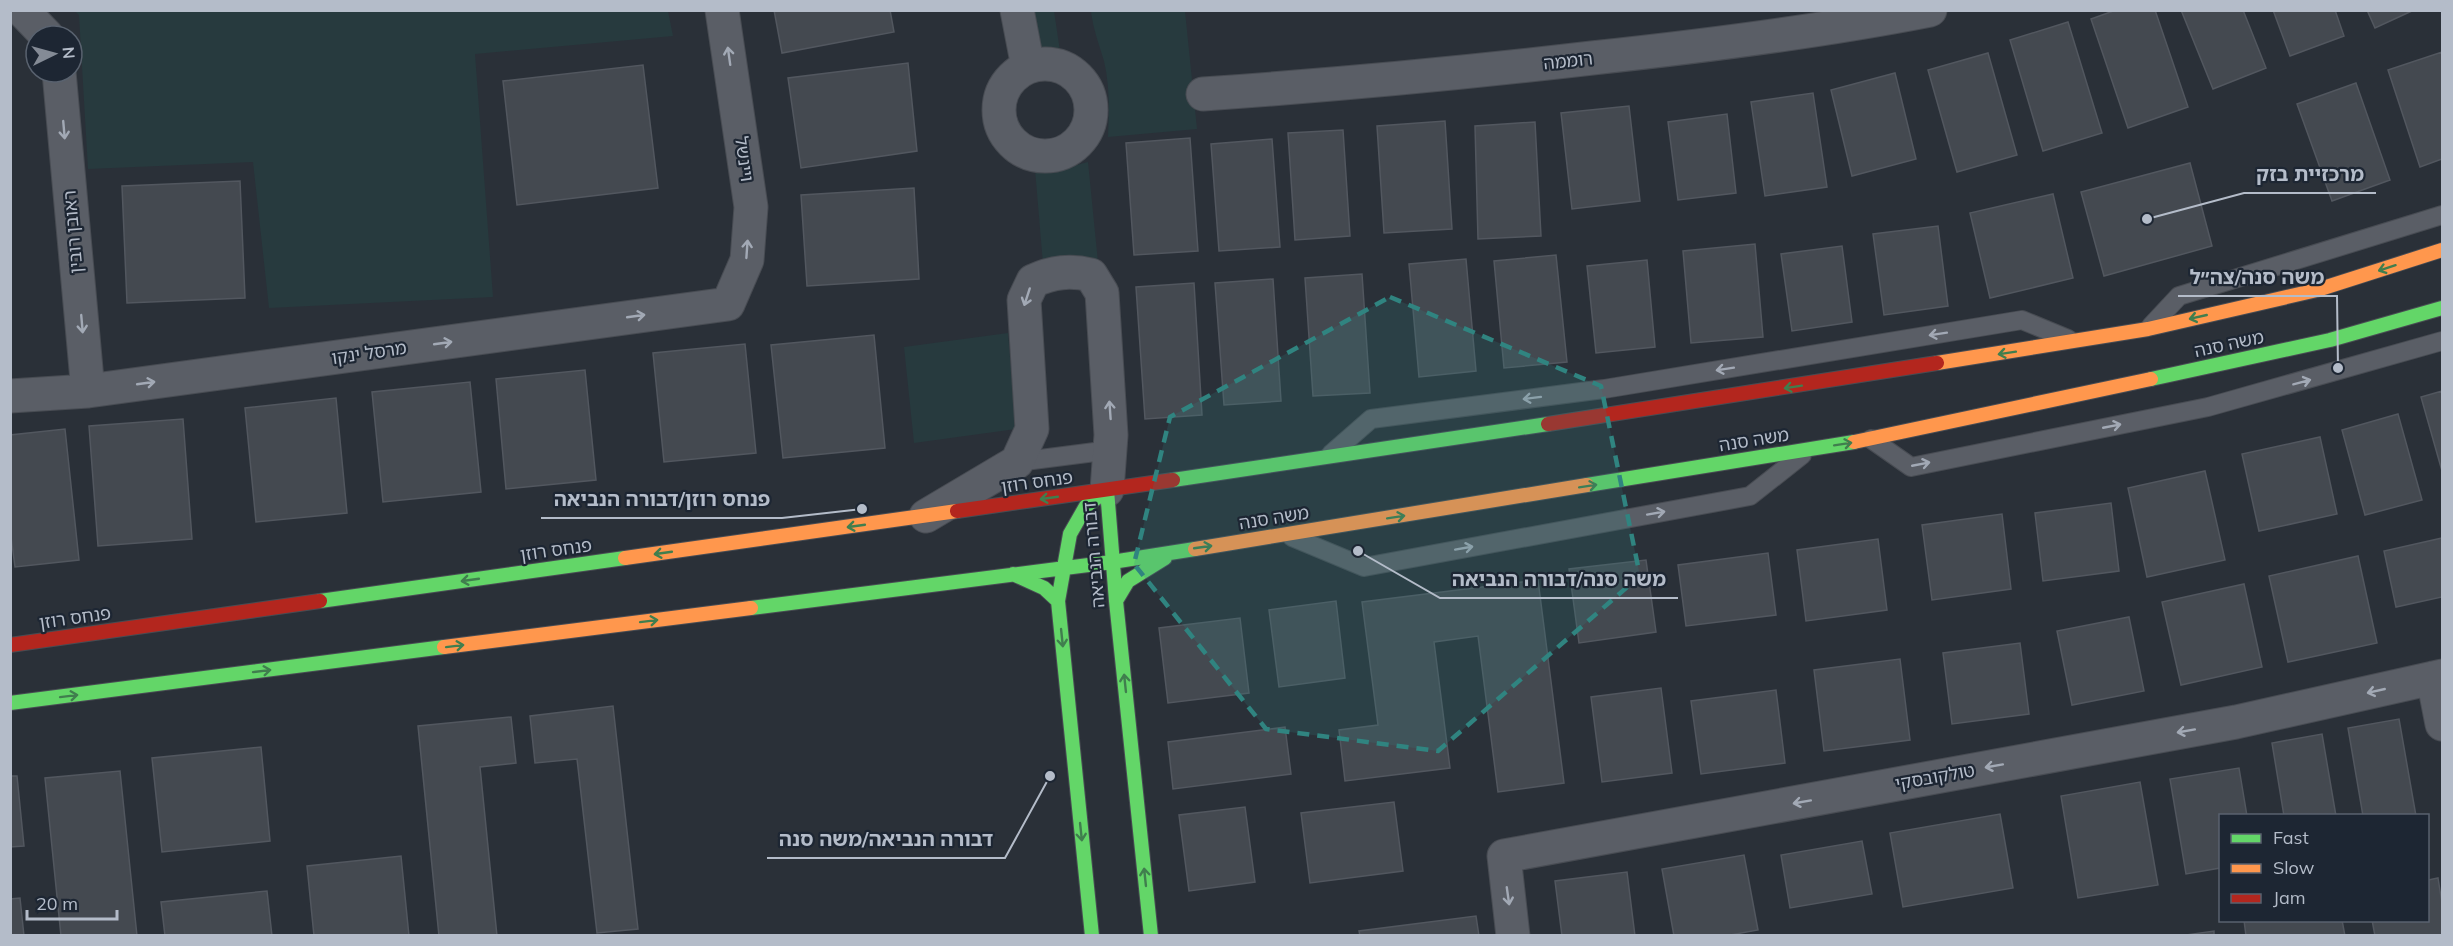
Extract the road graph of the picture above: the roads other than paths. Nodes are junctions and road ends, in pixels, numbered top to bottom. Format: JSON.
{"nodes":[{"id":1,"x":22,"y":10,"type":"edge"},
{"id":2,"x":722,"y":10,"type":"edge"},
{"id":3,"x":1017,"y":10,"type":"edge"},
{"id":4,"x":1930,"y":10,"type":"edge"},
{"id":5,"x":1813,"y":21,"type":"edge"},
{"id":6,"x":35,"y":24,"type":"edge"},
{"id":7,"x":1028,"y":67,"type":"dead end"},
{"id":8,"x":60,"y":84,"type":"edge"},
{"id":9,"x":1203,"y":93,"type":"dead end"},
{"id":10,"x":2442,"y":215,"type":"edge"},
{"id":11,"x":2442,"y":250,"type":"edge"},
{"id":12,"x":728,"y":304,"type":"joint"},
{"id":13,"x":2442,"y":308,"type":"edge"},
{"id":14,"x":2148,"y":329,"type":"junction"},
{"id":15,"x":2442,"y":341,"type":"edge"},
{"id":16,"x":2075,"y":342,"type":"junction"},
{"id":17,"x":1604,"y":388,"type":"junction"},
{"id":18,"x":88,"y":391,"type":"junction"},
{"id":19,"x":10,"y":396,"type":"edge"},
{"id":20,"x":1584,"y":420,"type":"junction"},
{"id":21,"x":1871,"y":440,"type":"junction"},
{"id":22,"x":1808,"y":450,"type":"junction"},
{"id":23,"x":1324,"y":459,"type":"junction"},
{"id":24,"x":1017,"y":462,"type":"junction"},
{"id":25,"x":1108,"y":474,"type":"junction"},
{"id":26,"x":924,"y":517,"type":"junction"},
{"id":27,"x":1288,"y":535,"type":"junction"},
{"id":28,"x":1176,"y":550,"type":"junction"},
{"id":29,"x":1112,"y":562,"type":"junction"},
{"id":30,"x":1062,"y":568,"type":"junction"},
{"id":31,"x":1013,"y":574,"type":"junction"},
{"id":32,"x":1058,"y":601,"type":"junction"},
{"id":33,"x":1116,"y":601,"type":"junction"},
{"id":34,"x":10,"y":645,"type":"edge"},
{"id":35,"x":2438,"y":677,"type":"edge"},
{"id":36,"x":10,"y":703,"type":"edge"},
{"id":37,"x":2442,"y":724,"type":"edge"},
{"id":38,"x":1092,"y":936,"type":"edge"},
{"id":39,"x":1152,"y":936,"type":"edge"},
{"id":40,"x":1513,"y":936,"type":"edge"}],
"edges":[{"from":1,"to":6,"type":"street"},
{"from":12,"to":2,"type":"street","name":"ויינשל","one_way":true},
{"from":3,"to":7,"type":"street"},
{"from":4,"to":5,"type":"street","name":"רוממה"},
{"from":5,"to":9,"type":"street","name":"רוממה"},
{"from":8,"to":18,"type":"street","name":"ראובן רובין","one_way":true},
{"from":10,"to":14,"type":"lane"},
{"from":11,"to":14,"type":"main road","name":"משה סנה","one_way":true},
{"from":18,"to":12,"type":"street","name":"מרסל ינקו","one_way":true},
{"from":13,"to":21,"type":"main road","name":"משה סנה"},
{"from":14,"to":16,"type":"main road","name":"משה סנה"},
{"from":21,"to":15,"type":"lane","one_way":true},
{"from":16,"to":17,"type":"lane","one_way":true},
{"from":16,"to":20,"type":"main road","name":"משה סנה","one_way":true},
{"from":17,"to":20,"type":"lane"},
{"from":17,"to":23,"type":"lane","one_way":true},
{"from":18,"to":19,"type":"street","name":"מרסל ינקו"},
{"from":20,"to":23,"type":"main road","name":"משה סנה"},
{"from":22,"to":21,"type":"main road","name":"משה סנה","one_way":true},
{"from":27,"to":22,"type":"main road","name":"משה סנה","one_way":true},
{"from":27,"to":22,"type":"lane","one_way":true},
{"from":23,"to":25,"type":"main road","name":"משה סנה"},
{"from":24,"to":25,"type":"lane"},
{"from":25,"to":24,"type":"street","one_way":true},
{"from":24,"to":26,"type":"street"},
{"from":25,"to":26,"type":"main road","name":"פנחס רוזן","one_way":true},
{"from":25,"to":29,"type":"main road","name":"דבורה הנביאה"},
{"from":25,"to":30,"type":"main road","name":"דבורה הנביאה"},
{"from":26,"to":34,"type":"main road","name":"פנחס רוזן","one_way":true},
{"from":28,"to":27,"type":"main road","name":"משה סנה","one_way":true},
{"from":28,"to":29,"type":"main road","name":"משה סנה"},
{"from":28,"to":33,"type":"main road"},
{"from":29,"to":30,"type":"main road","name":"משה סנה"},
{"from":29,"to":33,"type":"main road","name":"דבורה הנביאה"},
{"from":30,"to":31,"type":"main road"},
{"from":30,"to":32,"type":"main road","name":"דבורה הנביאה"},
{"from":31,"to":32,"type":"main road"},
{"from":36,"to":31,"type":"main road","one_way":true},
{"from":32,"to":38,"type":"main road","name":"דבורה הנביאה","one_way":true},
{"from":39,"to":33,"type":"main road","name":"דבורה הנביאה","one_way":true},
{"from":35,"to":37,"type":"street"},
{"from":35,"to":40,"type":"street","name":"טולקובסקי","one_way":true}]}
